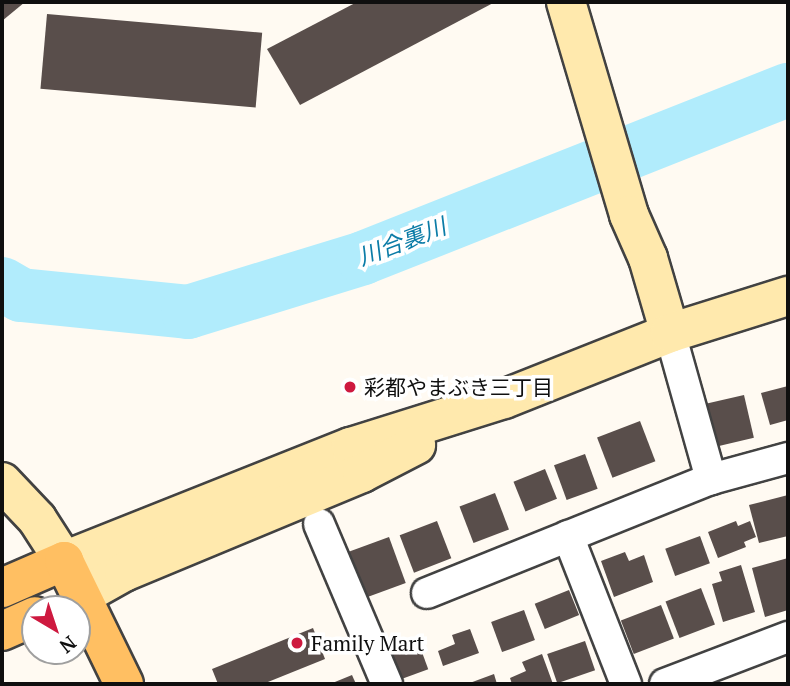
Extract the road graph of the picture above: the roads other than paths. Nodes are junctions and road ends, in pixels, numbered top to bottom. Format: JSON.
{"nodes":[{"id":1,"x":566,"y":2,"type":"edge"},
{"id":2,"x":788,"y":296,"type":"edge"},
{"id":3,"x":670,"y":333,"type":"junction"},
{"id":4,"x":505,"y":399,"type":"junction"},
{"id":5,"x":788,"y":458,"type":"edge"},
{"id":6,"x":711,"y":479,"type":"junction"},
{"id":7,"x":2,"y":482,"type":"edge"},
{"id":8,"x":319,"y":524,"type":"dead end"},
{"id":9,"x":568,"y":536,"type":"junction"},
{"id":10,"x":64,"y":561,"type":"junction"},
{"id":11,"x":2,"y":588,"type":"edge"},
{"id":12,"x":427,"y":593,"type":"dead end"},
{"id":13,"x":66,"y":595,"type":"edge"},
{"id":14,"x":80,"y":595,"type":"edge"},
{"id":15,"x":21,"y":622,"type":"edge"},
{"id":16,"x":2,"y":631,"type":"edge"},
{"id":17,"x":788,"y":636,"type":"edge"},
{"id":18,"x":91,"y":637,"type":"edge"},
{"id":19,"x":124,"y":684,"type":"edge"},
{"id":20,"x":387,"y":684,"type":"edge"},
{"id":21,"x":626,"y":684,"type":"edge"},
{"id":22,"x":665,"y":684,"type":"edge"}],
"edges":[{"from":1,"to":3,"type":"street"},
{"from":2,"to":3,"type":"street"},
{"from":3,"to":4,"type":"street"},
{"from":3,"to":6,"type":"street"},
{"from":4,"to":10,"type":"street"},
{"from":4,"to":14,"type":"street"},
{"from":5,"to":6,"type":"street"},
{"from":6,"to":9,"type":"street"},
{"from":7,"to":10,"type":"street"},
{"from":8,"to":20,"type":"street"},
{"from":9,"to":12,"type":"street"},
{"from":9,"to":21,"type":"street"},
{"from":10,"to":11,"type":"main road"},
{"from":10,"to":13,"type":"main road"},
{"from":15,"to":16,"type":"main road"},
{"from":17,"to":22,"type":"street"},
{"from":18,"to":19,"type":"main road"}]}
